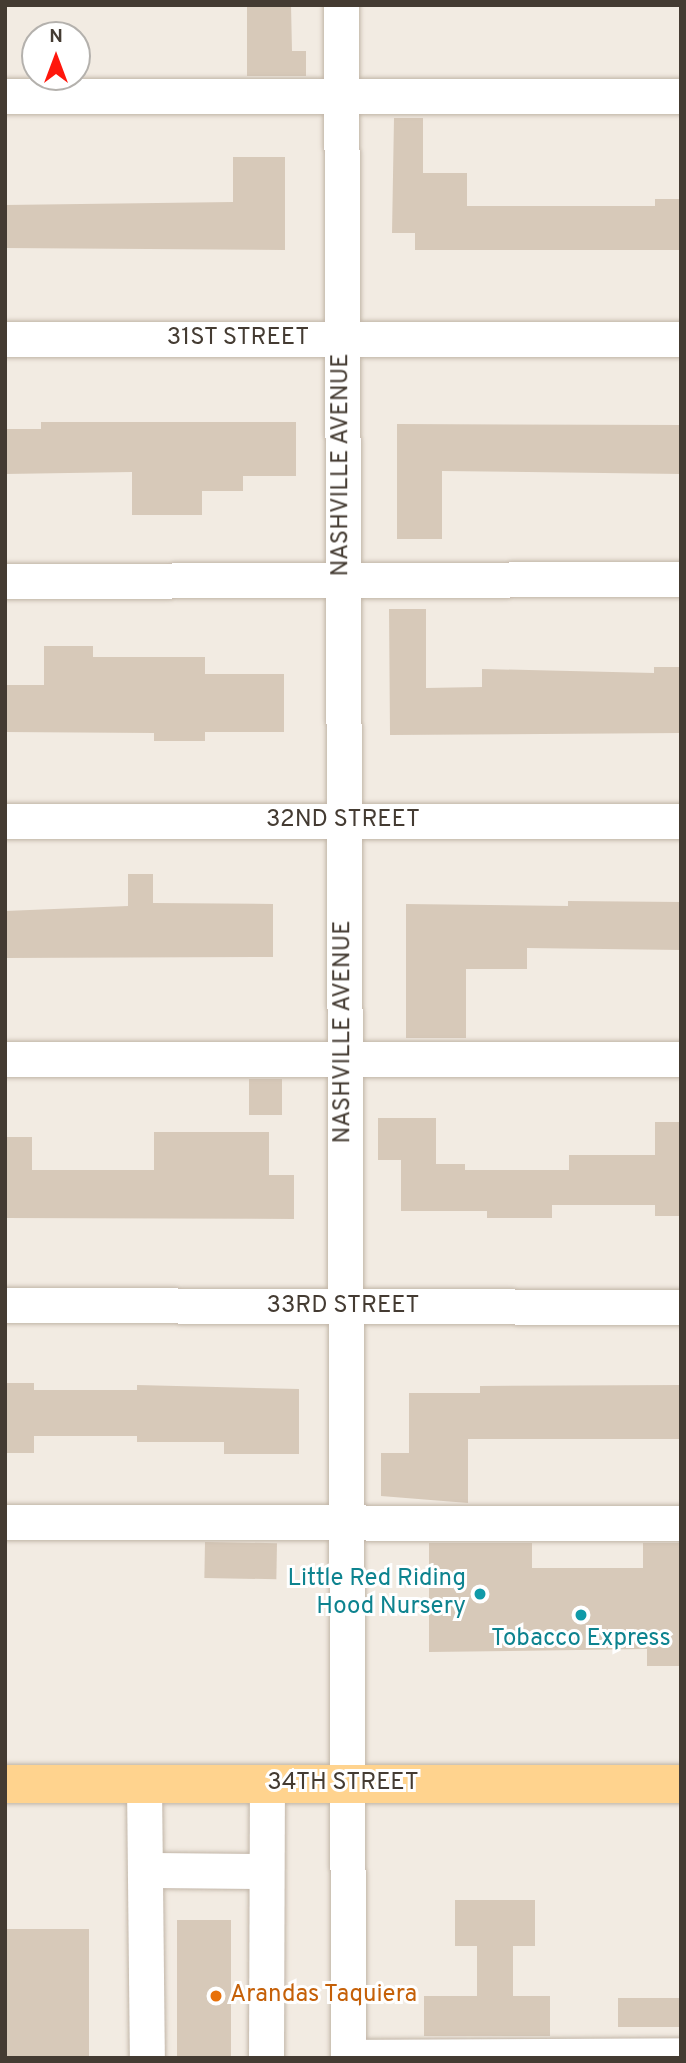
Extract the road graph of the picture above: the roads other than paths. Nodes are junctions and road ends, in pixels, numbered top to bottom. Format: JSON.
{"nodes":[{"id":1,"x":341,"y":5,"type":"edge"},
{"id":2,"x":5,"y":96,"type":"edge"},
{"id":3,"x":341,"y":96,"type":"junction"},
{"id":4,"x":681,"y":96,"type":"edge"},
{"id":5,"x":5,"y":339,"type":"edge"},
{"id":6,"x":342,"y":339,"type":"junction"},
{"id":7,"x":681,"y":339,"type":"edge"},
{"id":8,"x":681,"y":579,"type":"edge"},
{"id":9,"x":5,"y":581,"type":"edge"},
{"id":10,"x":343,"y":583,"type":"junction"},
{"id":11,"x":5,"y":821,"type":"edge"},
{"id":12,"x":681,"y":821,"type":"edge"},
{"id":13,"x":343,"y":822,"type":"junction"},
{"id":14,"x":5,"y":1059,"type":"edge"},
{"id":15,"x":681,"y":1059,"type":"edge"},
{"id":16,"x":344,"y":1060,"type":"junction"},
{"id":17,"x":5,"y":1304,"type":"edge"},
{"id":18,"x":344,"y":1307,"type":"junction"},
{"id":19,"x":681,"y":1307,"type":"edge"},
{"id":20,"x":5,"y":1522,"type":"edge"},
{"id":21,"x":345,"y":1523,"type":"junction"},
{"id":22,"x":681,"y":1523,"type":"edge"},
{"id":23,"x":5,"y":1784,"type":"edge"},
{"id":24,"x":144,"y":1784,"type":"junction"},
{"id":25,"x":267,"y":1784,"type":"junction"},
{"id":26,"x":345,"y":1784,"type":"junction"},
{"id":27,"x":681,"y":1784,"type":"edge"},
{"id":28,"x":145,"y":1870,"type":"junction"},
{"id":29,"x":265,"y":1871,"type":"junction"},
{"id":30,"x":681,"y":2055,"type":"edge"},
{"id":31,"x":348,"y":2057,"type":"edge"},
{"id":32,"x":147,"y":2058,"type":"edge"},
{"id":33,"x":266,"y":2058,"type":"edge"}],
"edges":[{"from":1,"to":3,"type":"street","name":"NASHVILLE AVENUE"},
{"from":2,"to":3,"type":"street"},
{"from":3,"to":4,"type":"street"},
{"from":3,"to":6,"type":"street","name":"NASHVILLE AVENUE"},
{"from":5,"to":6,"type":"street","name":"31ST STREET"},
{"from":6,"to":7,"type":"street","name":"31ST STREET"},
{"from":6,"to":10,"type":"street","name":"NASHVILLE AVENUE"},
{"from":8,"to":10,"type":"street"},
{"from":9,"to":10,"type":"street"},
{"from":10,"to":13,"type":"street","name":"NASHVILLE AVENUE"},
{"from":11,"to":13,"type":"street","name":"32ND STREET"},
{"from":12,"to":13,"type":"street","name":"32ND STREET"},
{"from":13,"to":16,"type":"street","name":"NASHVILLE AVENUE"},
{"from":14,"to":16,"type":"street"},
{"from":15,"to":16,"type":"street"},
{"from":16,"to":18,"type":"street","name":"NASHVILLE AVENUE"},
{"from":17,"to":18,"type":"street","name":"33RD STREET"},
{"from":18,"to":19,"type":"street","name":"33RD STREET"},
{"from":18,"to":21,"type":"street","name":"NASHVILLE AVENUE"},
{"from":20,"to":21,"type":"street"},
{"from":21,"to":22,"type":"street"},
{"from":21,"to":26,"type":"street","name":"NASHVILLE AVENUE"},
{"from":23,"to":24,"type":"main road","name":"34TH STREET"},
{"from":24,"to":25,"type":"main road","name":"34TH STREET"},
{"from":24,"to":28,"type":"street"},
{"from":25,"to":26,"type":"main road","name":"34TH STREET"},
{"from":25,"to":29,"type":"street"},
{"from":26,"to":27,"type":"main road","name":"34TH STREET"},
{"from":26,"to":31,"type":"street","name":"NASHVILLE AVENUE"},
{"from":28,"to":29,"type":"street"},
{"from":28,"to":32,"type":"street"},
{"from":29,"to":33,"type":"street"},
{"from":30,"to":31,"type":"street"}]}
